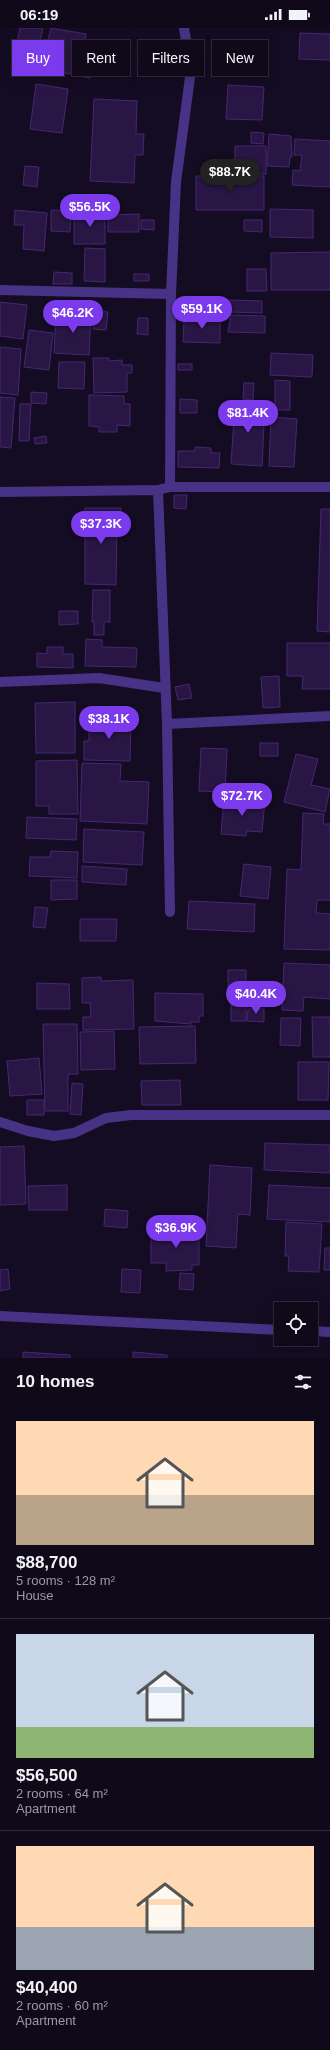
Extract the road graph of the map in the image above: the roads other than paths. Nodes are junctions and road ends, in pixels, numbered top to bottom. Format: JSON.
{"nodes":[{"id":1,"x":184,"y":28,"type":"edge"},
{"id":2,"x":0,"y":290,"type":"edge"},
{"id":3,"x":171,"y":294,"type":"junction"},
{"id":4,"x":170,"y":487,"type":"junction"},
{"id":5,"x":330,"y":487,"type":"edge"},
{"id":6,"x":158,"y":490,"type":"junction"},
{"id":7,"x":0,"y":492,"type":"edge"},
{"id":8,"x":0,"y":682,"type":"edge"},
{"id":9,"x":164,"y":688,"type":"junction"},
{"id":10,"x":330,"y":716,"type":"edge"},
{"id":11,"x":167,"y":724,"type":"junction"},
{"id":12,"x":170,"y":912,"type":"dead end"},
{"id":13,"x":330,"y":1115,"type":"edge"},
{"id":14,"x":0,"y":1122,"type":"edge"},
{"id":15,"x":0,"y":1316,"type":"edge"},
{"id":16,"x":274,"y":1330,"type":"edge"},
{"id":17,"x":318,"y":1331,"type":"edge"},
{"id":18,"x":330,"y":1332,"type":"edge"}],
"edges":[{"from":1,"to":3,"type":"street"},
{"from":2,"to":3,"type":"street"},
{"from":3,"to":4,"type":"street"},
{"from":4,"to":5,"type":"street"},
{"from":4,"to":6,"type":"street"},
{"from":6,"to":7,"type":"street"},
{"from":6,"to":9,"type":"street"},
{"from":8,"to":9,"type":"street"},
{"from":9,"to":11,"type":"street"},
{"from":10,"to":11,"type":"street"},
{"from":11,"to":12,"type":"street"},
{"from":13,"to":14,"type":"street"},
{"from":15,"to":16,"type":"street"},
{"from":17,"to":18,"type":"street"}]}
